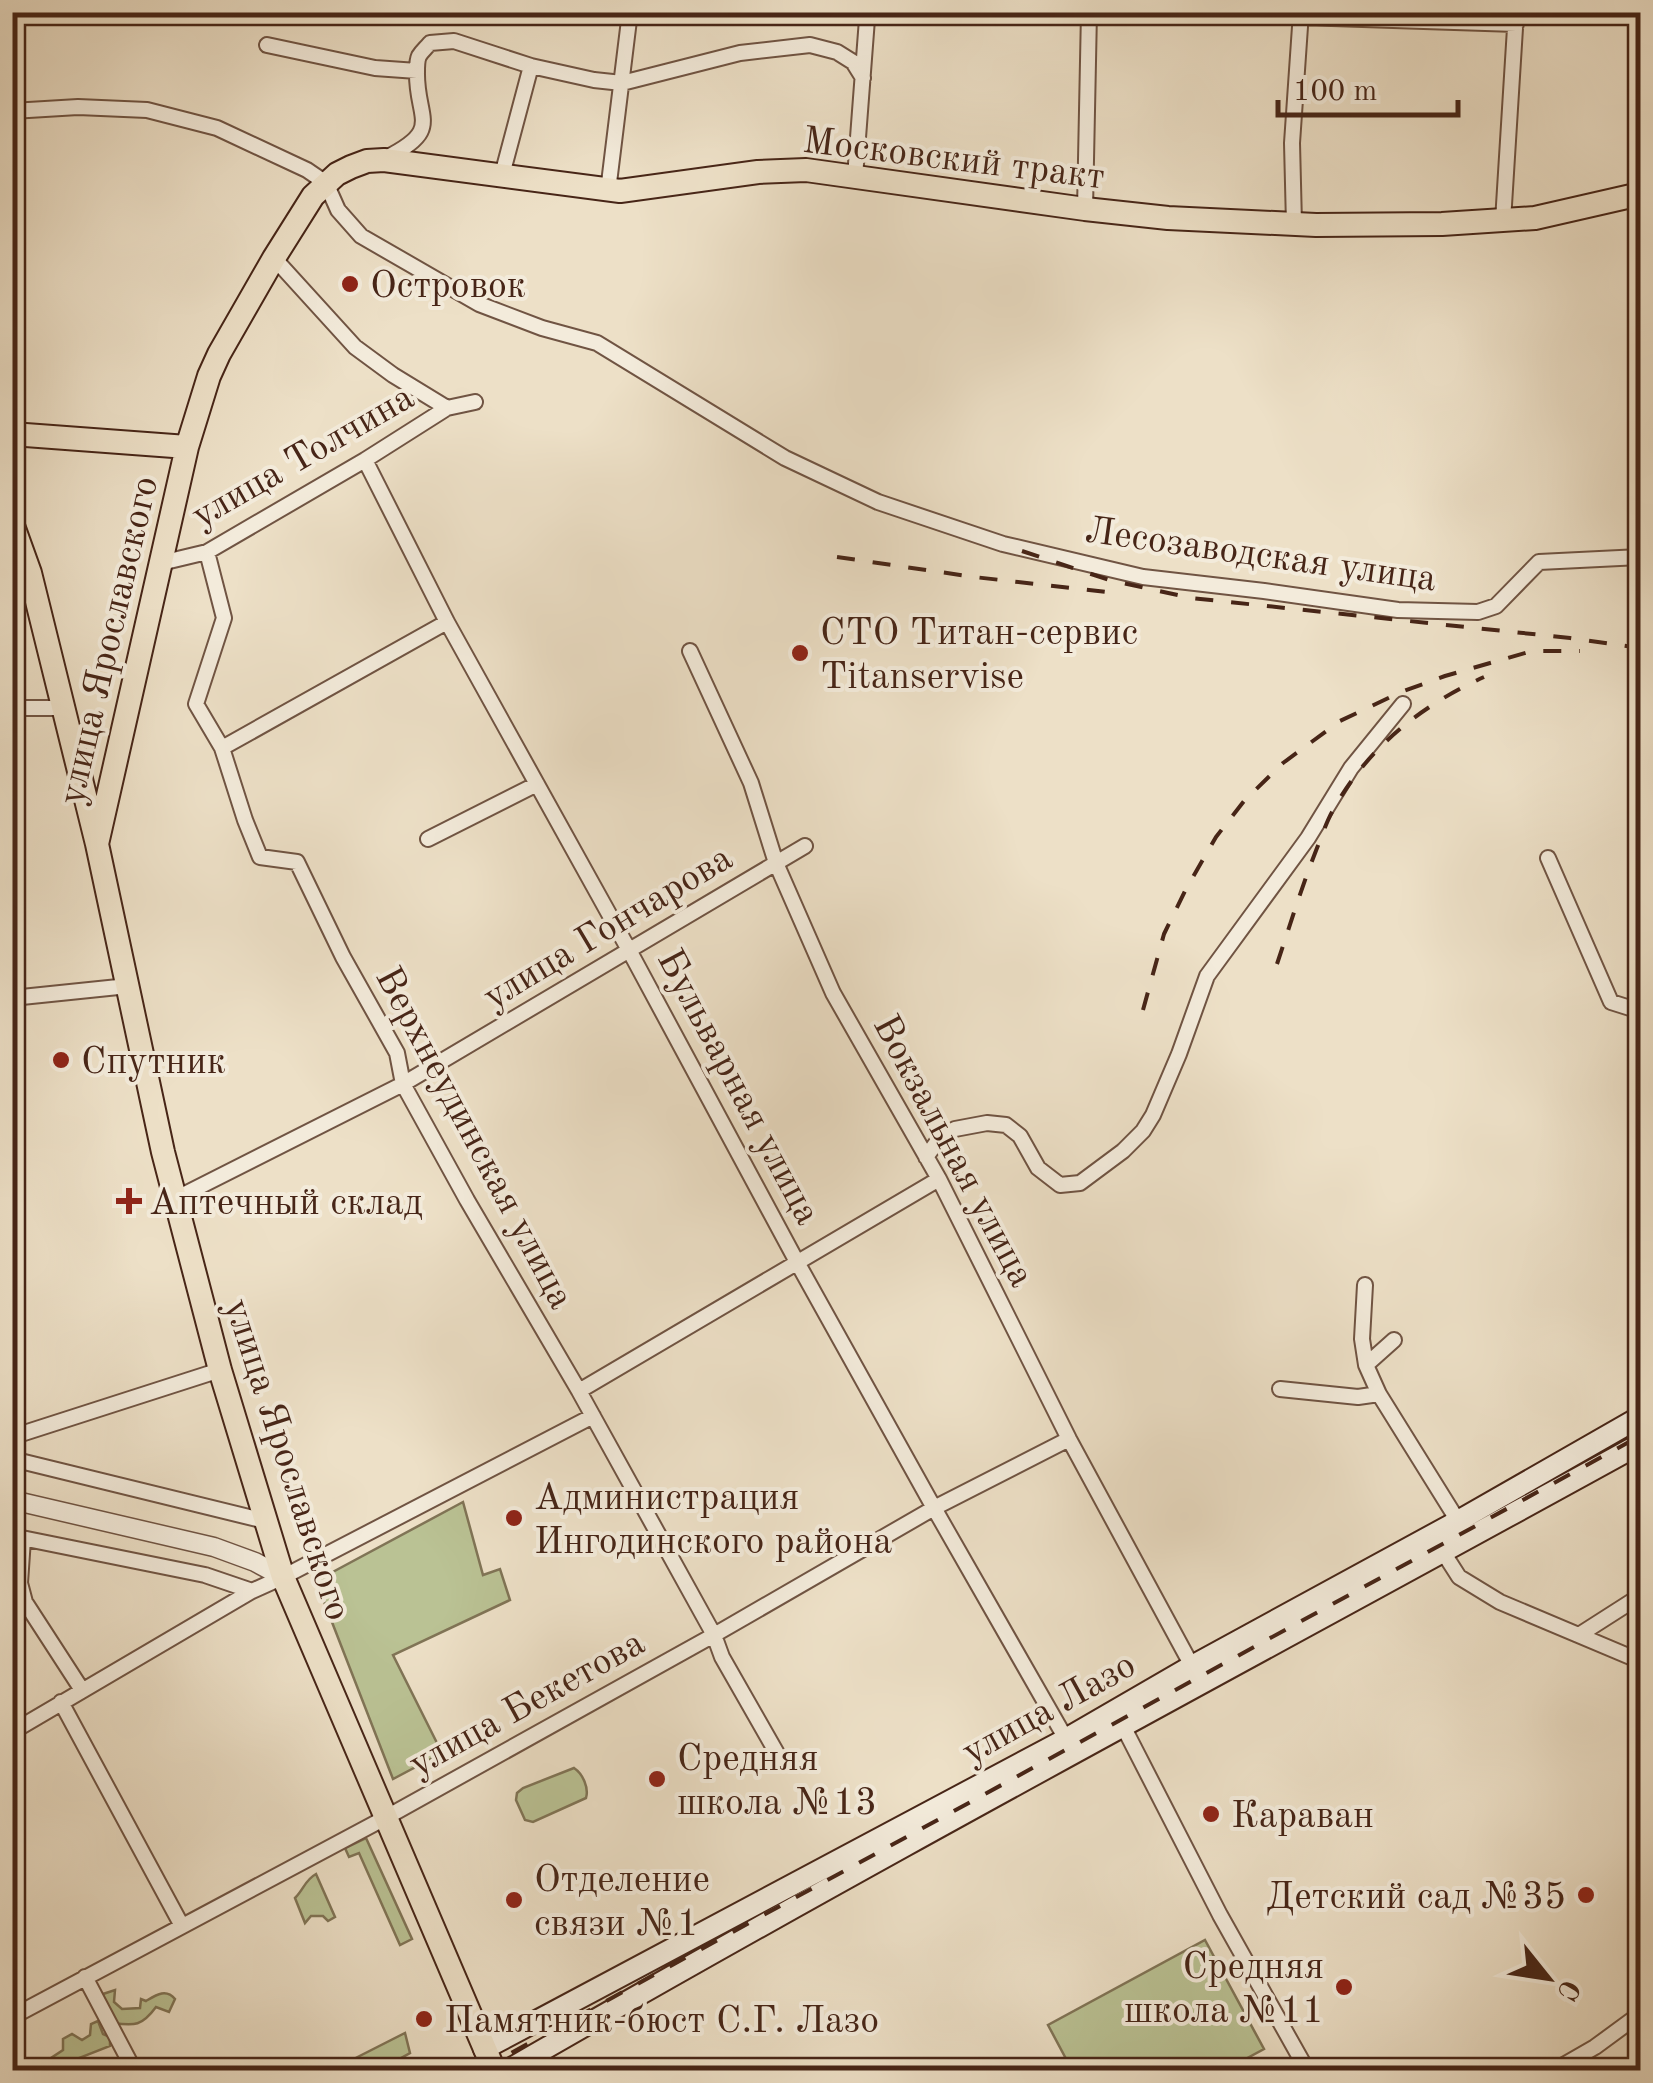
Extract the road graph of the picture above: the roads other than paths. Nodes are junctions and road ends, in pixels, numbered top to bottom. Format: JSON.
{"nodes":[{"id":1,"x":630,"y":12,"type":"edge"},
{"id":2,"x":1089,"y":12,"type":"edge"},
{"id":3,"x":1301,"y":15,"type":"edge"},
{"id":4,"x":1516,"y":18,"type":"edge"},
{"id":5,"x":868,"y":19,"type":"dead end"},
{"id":6,"x":267,"y":45,"type":"dead end"},
{"id":7,"x":531,"y":66,"type":"junction"},
{"id":8,"x":417,"y":71,"type":"junction"},
{"id":9,"x":862,"y":78,"type":"junction"},
{"id":10,"x":622,"y":82,"type":"junction"},
{"id":11,"x":12,"y":110,"type":"edge"},
{"id":12,"x":384,"y":160,"type":"junction"},
{"id":13,"x":502,"y":174,"type":"junction"},
{"id":14,"x":854,"y":177,"type":"junction"},
{"id":15,"x":326,"y":184,"type":"junction"},
{"id":16,"x":608,"y":190,"type":"junction"},
{"id":17,"x":1640,"y":194,"type":"edge"},
{"id":18,"x":1085,"y":209,"type":"junction"},
{"id":19,"x":1503,"y":220,"type":"junction"},
{"id":20,"x":1294,"y":224,"type":"junction"},
{"id":21,"x":274,"y":258,"type":"junction"},
{"id":22,"x":475,"y":402,"type":"dead end"},
{"id":23,"x":448,"y":408,"type":"junction"},
{"id":24,"x":12,"y":434,"type":"edge"},
{"id":25,"x":187,"y":447,"type":"junction"},
{"id":26,"x":365,"y":460,"type":"junction"},
{"id":27,"x":12,"y":522,"type":"edge"},
{"id":28,"x":207,"y":552,"type":"junction"},
{"id":29,"x":1640,"y":557,"type":"edge"},
{"id":30,"x":162,"y":563,"type":"junction"},
{"id":31,"x":21,"y":575,"type":"edge"},
{"id":32,"x":448,"y":622,"type":"junction"},
{"id":33,"x":690,"y":651,"type":"dead end"},
{"id":34,"x":1403,"y":704,"type":"dead end"},
{"id":35,"x":12,"y":708,"type":"edge"},
{"id":36,"x":64,"y":708,"type":"junction"},
{"id":37,"x":222,"y":748,"type":"junction"},
{"id":38,"x":538,"y":784,"type":"junction"},
{"id":39,"x":428,"y":839,"type":"dead end"},
{"id":40,"x":97,"y":844,"type":"junction"},
{"id":41,"x":805,"y":846,"type":"dead end"},
{"id":42,"x":1548,"y":858,"type":"dead end"},
{"id":43,"x":776,"y":863,"type":"junction"},
{"id":44,"x":629,"y":950,"type":"junction"},
{"id":45,"x":128,"y":986,"type":"junction"},
{"id":46,"x":12,"y":998,"type":"edge"},
{"id":47,"x":1640,"y":1004,"type":"edge"},
{"id":48,"x":403,"y":1084,"type":"junction"},
{"id":49,"x":926,"y":1157,"type":"junction"},
{"id":50,"x":938,"y":1179,"type":"junction"},
{"id":51,"x":175,"y":1200,"type":"junction"},
{"id":52,"x":798,"y":1262,"type":"junction"},
{"id":53,"x":1365,"y":1285,"type":"dead end"},
{"id":54,"x":1394,"y":1340,"type":"dead end"},
{"id":55,"x":1366,"y":1365,"type":"junction"},
{"id":56,"x":220,"y":1370,"type":"junction"},
{"id":57,"x":1280,"y":1389,"type":"dead end"},
{"id":58,"x":579,"y":1391,"type":"junction"},
{"id":59,"x":1378,"y":1394,"type":"junction"},
{"id":60,"x":593,"y":1416,"type":"junction"},
{"id":61,"x":1640,"y":1418,"type":"edge"},
{"id":62,"x":1068,"y":1439,"type":"junction"},
{"id":63,"x":12,"y":1440,"type":"edge"},
{"id":64,"x":1640,"y":1444,"type":"edge"},
{"id":65,"x":12,"y":1459,"type":"edge"},
{"id":66,"x":12,"y":1500,"type":"edge"},
{"id":67,"x":934,"y":1508,"type":"junction"},
{"id":68,"x":265,"y":1521,"type":"junction"},
{"id":69,"x":1458,"y":1521,"type":"junction"},
{"id":70,"x":18,"y":1537,"type":"edge"},
{"id":71,"x":1443,"y":1552,"type":"junction"},
{"id":72,"x":283,"y":1578,"type":"junction"},
{"id":73,"x":252,"y":1591,"type":"junction"},
{"id":74,"x":1640,"y":1596,"type":"edge"},
{"id":75,"x":714,"y":1635,"type":"junction"},
{"id":76,"x":1579,"y":1635,"type":"junction"},
{"id":77,"x":1640,"y":1660,"type":"edge"},
{"id":78,"x":1192,"y":1666,"type":"junction"},
{"id":79,"x":82,"y":1690,"type":"junction"},
{"id":80,"x":62,"y":1702,"type":"junction"},
{"id":81,"x":1122,"y":1726,"type":"junction"},
{"id":82,"x":12,"y":1732,"type":"edge"},
{"id":83,"x":1066,"y":1739,"type":"junction"},
{"id":84,"x":779,"y":1757,"type":"dead end"},
{"id":85,"x":384,"y":1818,"type":"junction"},
{"id":86,"x":182,"y":1926,"type":"junction"},
{"id":87,"x":84,"y":1977,"type":"junction"},
{"id":88,"x":1640,"y":2014,"type":"edge"},
{"id":89,"x":12,"y":2016,"type":"edge"},
{"id":90,"x":489,"y":2060,"type":"edge"},
{"id":91,"x":134,"y":2070,"type":"edge"},
{"id":92,"x":508,"y":2070,"type":"edge"},
{"id":93,"x":1307,"y":2070,"type":"edge"},
{"id":94,"x":1555,"y":2070,"type":"edge"}],
"edges":[{"from":1,"to":10,"type":"street"},
{"from":2,"to":18,"type":"street"},
{"from":3,"to":4,"type":"street"},
{"from":3,"to":20,"type":"street"},
{"from":4,"to":19,"type":"street"},
{"from":5,"to":9,"type":"street"},
{"from":6,"to":8,"type":"street"},
{"from":7,"to":8,"type":"street"},
{"from":7,"to":10,"type":"street"},
{"from":7,"to":13,"type":"street"},
{"from":8,"to":12,"type":"street"},
{"from":9,"to":10,"type":"street"},
{"from":9,"to":14,"type":"street"},
{"from":10,"to":16,"type":"street"},
{"from":11,"to":15,"type":"street","name":"Лесозаводская улица"},
{"from":12,"to":13,"type":"main road","name":"Московский тракт"},
{"from":12,"to":15,"type":"main road","name":"Московский тракт"},
{"from":13,"to":16,"type":"main road","name":"Московский тракт"},
{"from":14,"to":16,"type":"main road","name":"Московский тракт"},
{"from":14,"to":18,"type":"main road","name":"Московский тракт"},
{"from":15,"to":21,"type":"main road","name":"Московский тракт"},
{"from":15,"to":29,"type":"street","name":"Лесозаводская улица"},
{"from":17,"to":19,"type":"main road","name":"Московский тракт"},
{"from":18,"to":20,"type":"main road","name":"Московский тракт"},
{"from":19,"to":20,"type":"main road","name":"Московский тракт"},
{"from":21,"to":23,"type":"street"},
{"from":21,"to":25,"type":"main road","name":"Московский тракт"},
{"from":22,"to":23,"type":"street","name":"улица Толчина"},
{"from":23,"to":26,"type":"street","name":"улица Толчина"},
{"from":24,"to":25,"type":"main road","name":"улица Ярославского"},
{"from":25,"to":30,"type":"main road","name":"улица Ярославского"},
{"from":26,"to":28,"type":"street","name":"улица Толчина"},
{"from":26,"to":32,"type":"street","name":"Бульварная улица"},
{"from":27,"to":31,"type":"main road","name":"улица Ярославского"},
{"from":28,"to":30,"type":"street","name":"улица Толчина"},
{"from":28,"to":37,"type":"street","name":"Верхнеудинская улица"},
{"from":30,"to":40,"type":"main road","name":"улица Ярославского"},
{"from":31,"to":36,"type":"main road","name":"улица Ярославского"},
{"from":32,"to":37,"type":"street"},
{"from":32,"to":38,"type":"street","name":"Бульварная улица"},
{"from":33,"to":43,"type":"street","name":"Вокзальная улица"},
{"from":34,"to":49,"type":"street"},
{"from":35,"to":36,"type":"street"},
{"from":36,"to":40,"type":"main road","name":"улица Ярославского"},
{"from":37,"to":48,"type":"street","name":"Верхнеудинская улица"},
{"from":38,"to":39,"type":"street"},
{"from":38,"to":44,"type":"street","name":"Бульварная улица"},
{"from":40,"to":45,"type":"main road","name":"улица Ярославского"},
{"from":41,"to":43,"type":"street","name":"улица Гончарова"},
{"from":42,"to":47,"type":"street"},
{"from":43,"to":44,"type":"street","name":"улица Гончарова"},
{"from":43,"to":49,"type":"street","name":"Вокзальная улица"},
{"from":44,"to":48,"type":"street","name":"улица Гончарова"},
{"from":44,"to":52,"type":"street","name":"Бульварная улица"},
{"from":45,"to":46,"type":"street"},
{"from":45,"to":51,"type":"main road","name":"улица Ярославского"},
{"from":48,"to":51,"type":"street","name":"улица Гончарова"},
{"from":48,"to":58,"type":"street","name":"Верхнеудинская улица"},
{"from":49,"to":50,"type":"street","name":"Вокзальная улица"},
{"from":50,"to":52,"type":"street"},
{"from":50,"to":62,"type":"street","name":"Вокзальная улица"},
{"from":51,"to":56,"type":"main road","name":"улица Ярославского"},
{"from":52,"to":58,"type":"street"},
{"from":52,"to":67,"type":"street","name":"Бульварная улица"},
{"from":53,"to":55,"type":"street"},
{"from":54,"to":55,"type":"street"},
{"from":55,"to":59,"type":"street"},
{"from":56,"to":63,"type":"street"},
{"from":56,"to":68,"type":"main road","name":"улица Ярославского"},
{"from":57,"to":59,"type":"street"},
{"from":58,"to":60,"type":"street","name":"Верхнеудинская улица"},
{"from":59,"to":69,"type":"street"},
{"from":60,"to":72,"type":"street"},
{"from":60,"to":75,"type":"street","name":"Верхнеудинская улица"},
{"from":61,"to":69,"type":"main road","name":"улица Лазо"},
{"from":62,"to":67,"type":"street","name":"улица Бекетова"},
{"from":62,"to":78,"type":"street","name":"Вокзальная улица"},
{"from":64,"to":71,"type":"main road","name":"улица Лазо"},
{"from":65,"to":68,"type":"street"},
{"from":66,"to":72,"type":"street"},
{"from":67,"to":75,"type":"street","name":"улица Бекетова"},
{"from":67,"to":83,"type":"street","name":"Бульварная улица"},
{"from":68,"to":72,"type":"main road","name":"улица Ярославского"},
{"from":69,"to":78,"type":"main road","name":"улица Лазо"},
{"from":70,"to":73,"type":"street"},
{"from":70,"to":79,"type":"street"},
{"from":71,"to":76,"type":"street"},
{"from":71,"to":81,"type":"main road","name":"улица Лазо"},
{"from":72,"to":73,"type":"street"},
{"from":72,"to":85,"type":"main road","name":"улица Ярославского"},
{"from":73,"to":79,"type":"street"},
{"from":74,"to":76,"type":"street"},
{"from":75,"to":84,"type":"street","name":"Верхнеудинская улица"},
{"from":75,"to":85,"type":"street","name":"улица Бекетова"},
{"from":76,"to":77,"type":"street"},
{"from":78,"to":83,"type":"main road","name":"улица Лазо"},
{"from":79,"to":80,"type":"street"},
{"from":80,"to":82,"type":"street"},
{"from":80,"to":86,"type":"street"},
{"from":81,"to":92,"type":"main road","name":"улица Лазо"},
{"from":81,"to":93,"type":"street"},
{"from":83,"to":90,"type":"main road","name":"улица Лазо"},
{"from":85,"to":86,"type":"street","name":"улица Бекетова"},
{"from":85,"to":90,"type":"main road","name":"улица Ярославского"},
{"from":86,"to":87,"type":"street","name":"улица Бекетова"},
{"from":87,"to":89,"type":"street","name":"улица Бекетова"},
{"from":87,"to":91,"type":"street"},
{"from":88,"to":94,"type":"street"}]}
